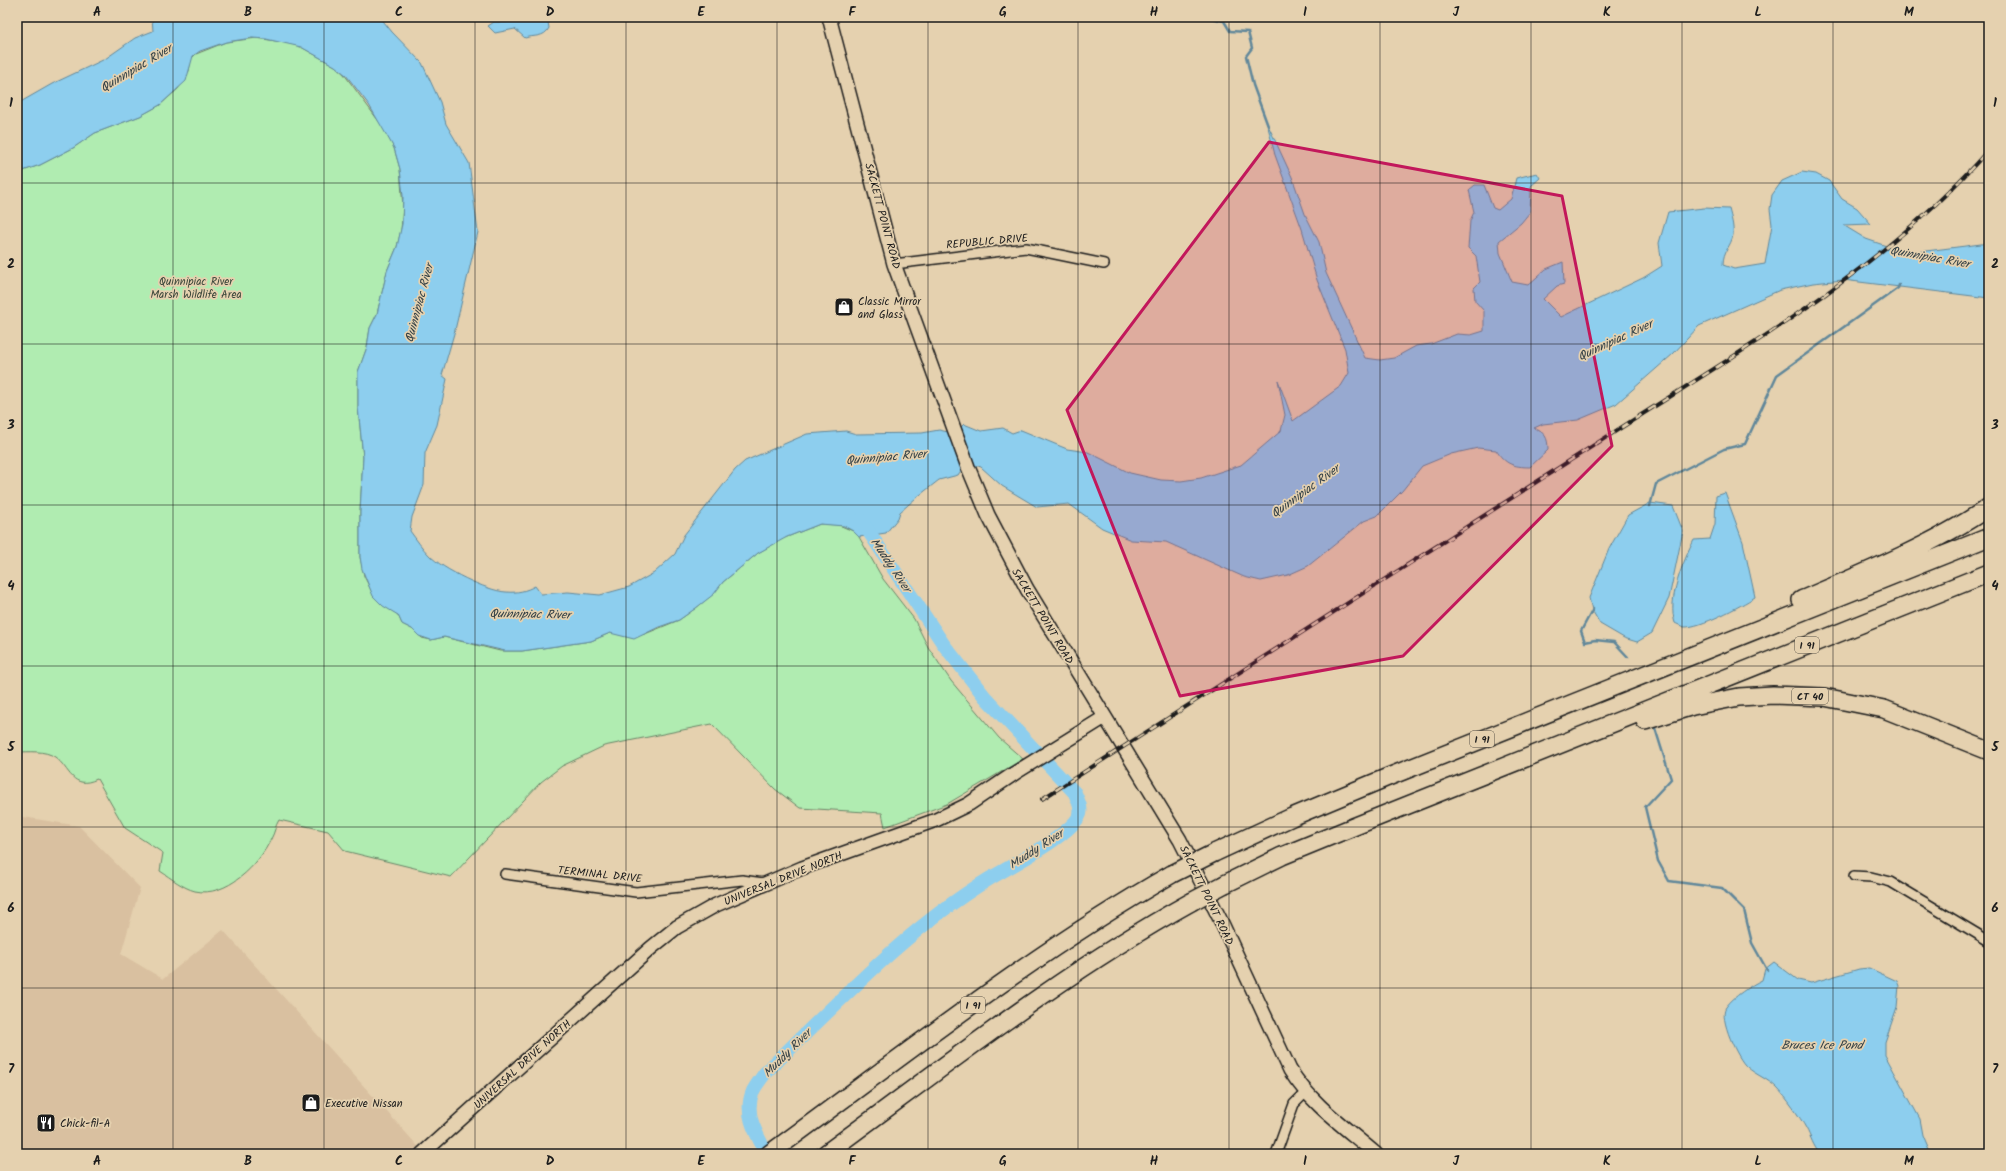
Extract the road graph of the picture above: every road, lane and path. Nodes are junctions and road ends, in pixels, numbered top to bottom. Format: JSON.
{"nodes":[{"id":1,"x":829,"y":17,"type":"edge"},
{"id":2,"x":894,"y":264,"type":"junction"},
{"id":3,"x":1104,"y":264,"type":"dead end"},
{"id":4,"x":1989,"y":507,"type":"edge"},
{"id":5,"x":1989,"y":537,"type":"edge"},
{"id":6,"x":1989,"y":573,"type":"edge"},
{"id":7,"x":1752,"y":631,"type":"junction"},
{"id":8,"x":1105,"y":718,"type":"junction"},
{"id":9,"x":1625,"y":718,"type":"junction"},
{"id":10,"x":1989,"y":751,"type":"edge"},
{"id":11,"x":505,"y":874,"type":"dead end"},
{"id":12,"x":1854,"y":876,"type":"dead end"},
{"id":13,"x":763,"y":883,"type":"junction"},
{"id":14,"x":1989,"y":941,"type":"edge"},
{"id":15,"x":1306,"y":1092,"type":"junction"},
{"id":16,"x":775,"y":1150,"type":"edge"},
{"id":17,"x":422,"y":1154,"type":"edge"},
{"id":18,"x":825,"y":1154,"type":"edge"},
{"id":19,"x":1276,"y":1154,"type":"edge"},
{"id":20,"x":1376,"y":1154,"type":"edge"}],
"edges":[{"from":1,"to":2,"type":"street","name":"SACKETT POINT ROAD"},
{"from":2,"to":3,"type":"street","name":"REPUBLIC DRIVE"},
{"from":2,"to":8,"type":"street","name":"SACKETT POINT ROAD"},
{"from":4,"to":7,"type":"highway"},
{"from":5,"to":7,"type":"highway","number":"I 91"},
{"from":6,"to":9,"type":"highway","number":"I 91"},
{"from":7,"to":16,"type":"highway","number":"I 91","bridge":true},
{"from":8,"to":13,"type":"street","name":"UNIVERSAL DRIVE NORTH"},
{"from":8,"to":15,"type":"street","name":"SACKETT POINT ROAD"},
{"from":9,"to":10,"type":"highway","number":"CT 40"},
{"from":9,"to":18,"type":"highway","number":"I 91","bridge":true},
{"from":11,"to":13,"type":"street","name":"TERMINAL DRIVE"},
{"from":12,"to":14,"type":"street"},
{"from":13,"to":17,"type":"street","name":"UNIVERSAL DRIVE NORTH"},
{"from":15,"to":19,"type":"street"},
{"from":15,"to":20,"type":"street","name":"SACKETT POINT ROAD"}]}
